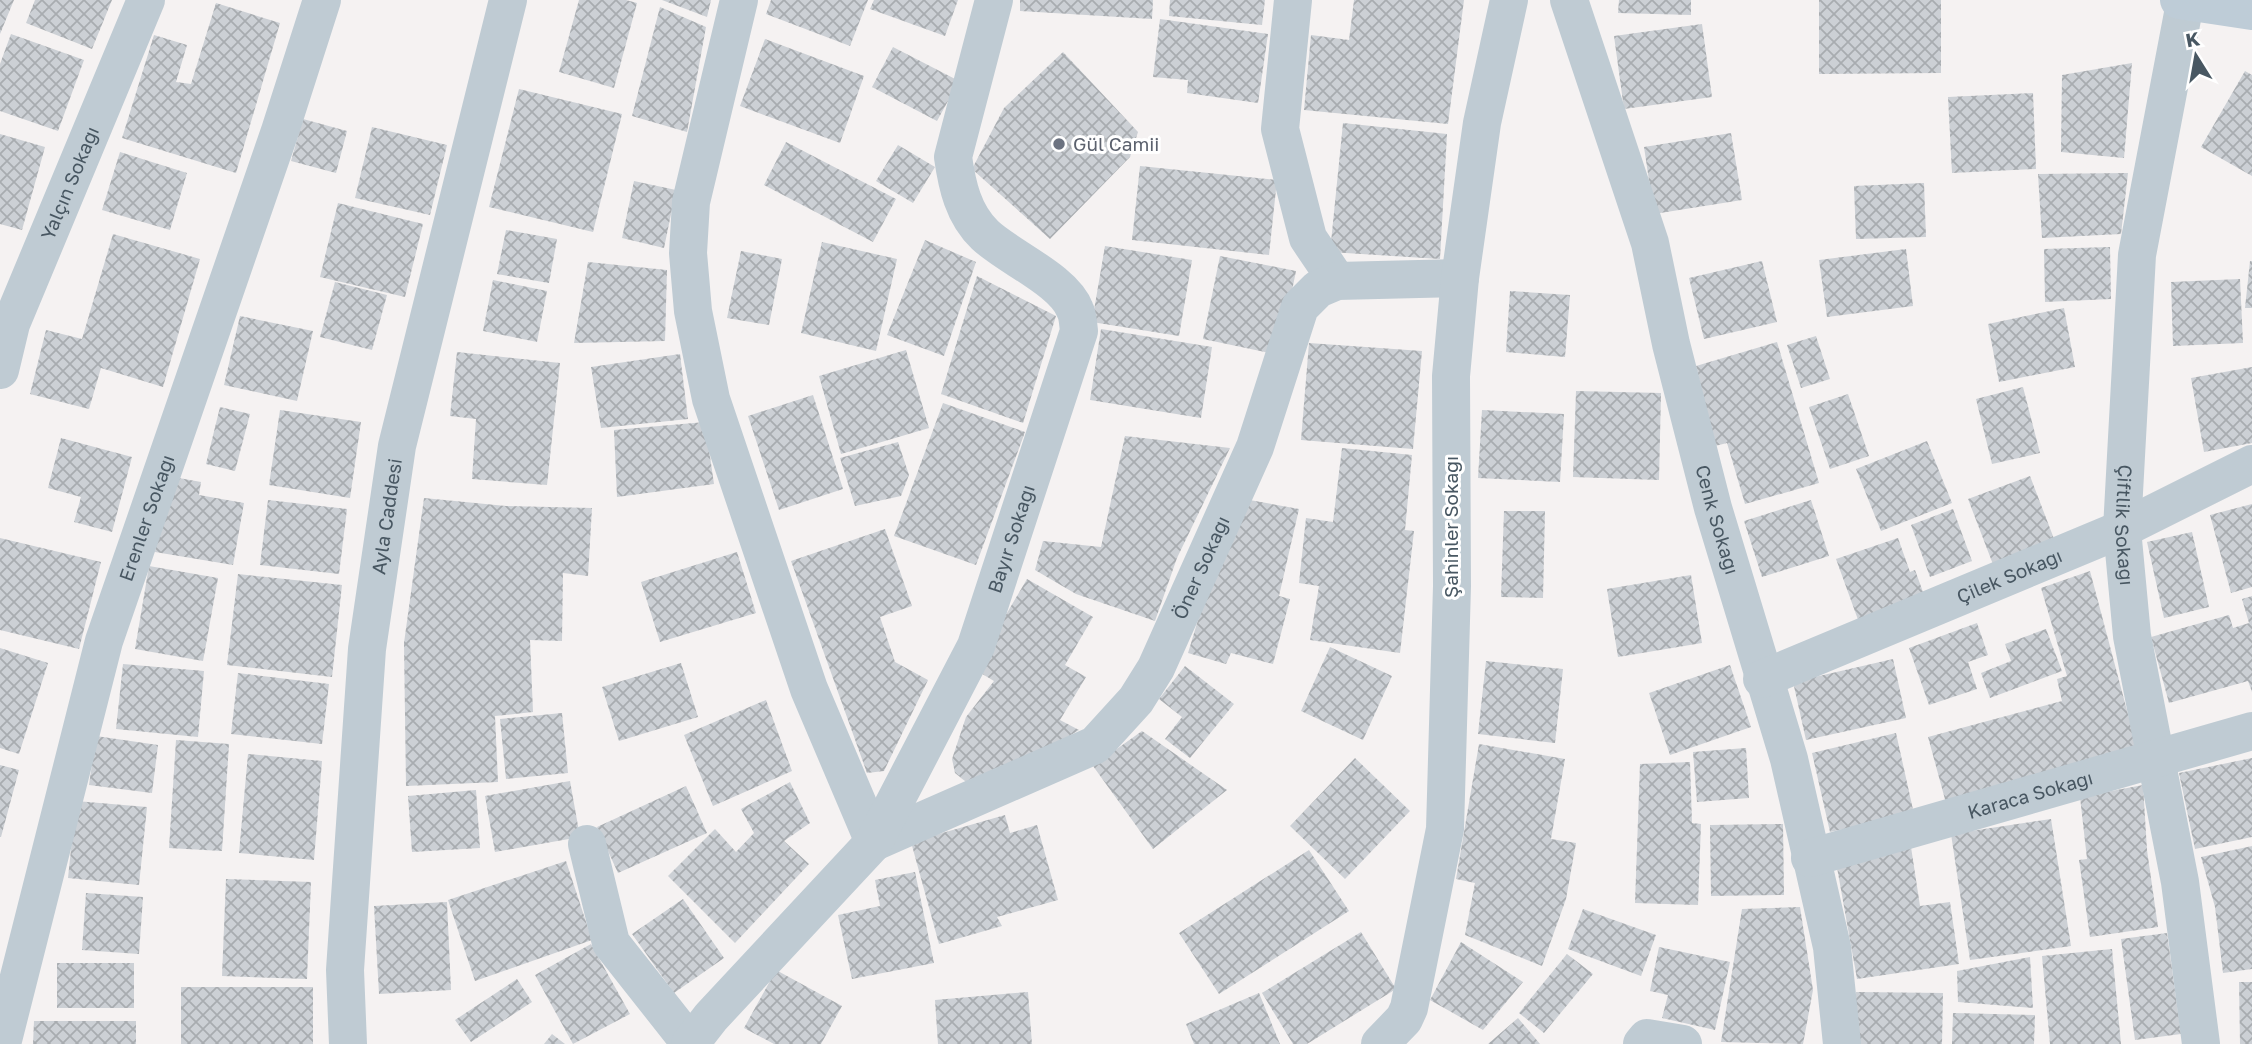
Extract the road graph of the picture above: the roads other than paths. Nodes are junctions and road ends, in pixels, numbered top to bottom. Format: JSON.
{"nodes":[{"id":1,"x":146,"y":0,"type":"edge"},
{"id":2,"x":322,"y":0,"type":"edge"},
{"id":3,"x":508,"y":0,"type":"edge"},
{"id":4,"x":739,"y":0,"type":"edge"},
{"id":5,"x":994,"y":0,"type":"edge"},
{"id":6,"x":1293,"y":0,"type":"edge"},
{"id":7,"x":1509,"y":0,"type":"edge"},
{"id":8,"x":1569,"y":0,"type":"edge"},
{"id":9,"x":2182,"y":1,"type":"edge"},
{"id":10,"x":2252,"y":10,"type":"edge"},
{"id":11,"x":1460,"y":278,"type":"junction"},
{"id":12,"x":1337,"y":281,"type":"junction"},
{"id":13,"x":0,"y":370,"type":"edge"},
{"id":14,"x":2252,"y":464,"type":"edge"},
{"id":15,"x":2122,"y":529,"type":"junction"},
{"id":16,"x":1762,"y":678,"type":"junction"},
{"id":17,"x":2252,"y":731,"type":"edge"},
{"id":18,"x":2155,"y":761,"type":"junction"},
{"id":19,"x":874,"y":842,"type":"junction"},
{"id":20,"x":587,"y":844,"type":"dead end"},
{"id":21,"x":1810,"y":858,"type":"junction"},
{"id":22,"x":1400,"y":1036,"type":"edge"},
{"id":23,"x":2,"y":1044,"type":"edge"},
{"id":24,"x":348,"y":1044,"type":"edge"},
{"id":25,"x":690,"y":1044,"type":"edge"},
{"id":26,"x":1642,"y":1044,"type":"edge"},
{"id":27,"x":1683,"y":1044,"type":"edge"},
{"id":28,"x":1842,"y":1044,"type":"edge"},
{"id":29,"x":2201,"y":1044,"type":"edge"}],
"edges":[{"from":1,"to":13,"type":"street","name":"Yalçın Sokağı"},
{"from":2,"to":23,"type":"street","name":"Erenler Sokağı"},
{"from":3,"to":24,"type":"street","name":"Ayla Caddesi"},
{"from":4,"to":19,"type":"street"},
{"from":5,"to":19,"type":"street","name":"Bayır Sokağı"},
{"from":6,"to":12,"type":"street"},
{"from":7,"to":11,"type":"street","name":"Şahinler Sokağı"},
{"from":8,"to":16,"type":"street","name":"Cenk Sokağı"},
{"from":9,"to":10,"type":"street"},
{"from":9,"to":15,"type":"street","name":"Çiftlik Sokağı"},
{"from":11,"to":12,"type":"street"},
{"from":11,"to":22,"type":"street","name":"Şahinler Sokağı"},
{"from":12,"to":19,"type":"street","name":"Öner Sokağı"},
{"from":14,"to":15,"type":"street","name":"Çilek Sokağı"},
{"from":15,"to":16,"type":"street","name":"Çilek Sokağı"},
{"from":15,"to":18,"type":"street","name":"Çiftlik Sokağı"},
{"from":16,"to":21,"type":"street","name":"Cenk Sokağı"},
{"from":17,"to":18,"type":"street","name":"Karaca Sokağı"},
{"from":18,"to":21,"type":"street","name":"Karaca Sokağı"},
{"from":18,"to":29,"type":"street","name":"Çiftlik Sokağı"},
{"from":19,"to":25,"type":"street","name":"Bayır Sokağı"},
{"from":20,"to":25,"type":"street"},
{"from":21,"to":28,"type":"street","name":"Cenk Sokağı"},
{"from":26,"to":27,"type":"street"}]}
